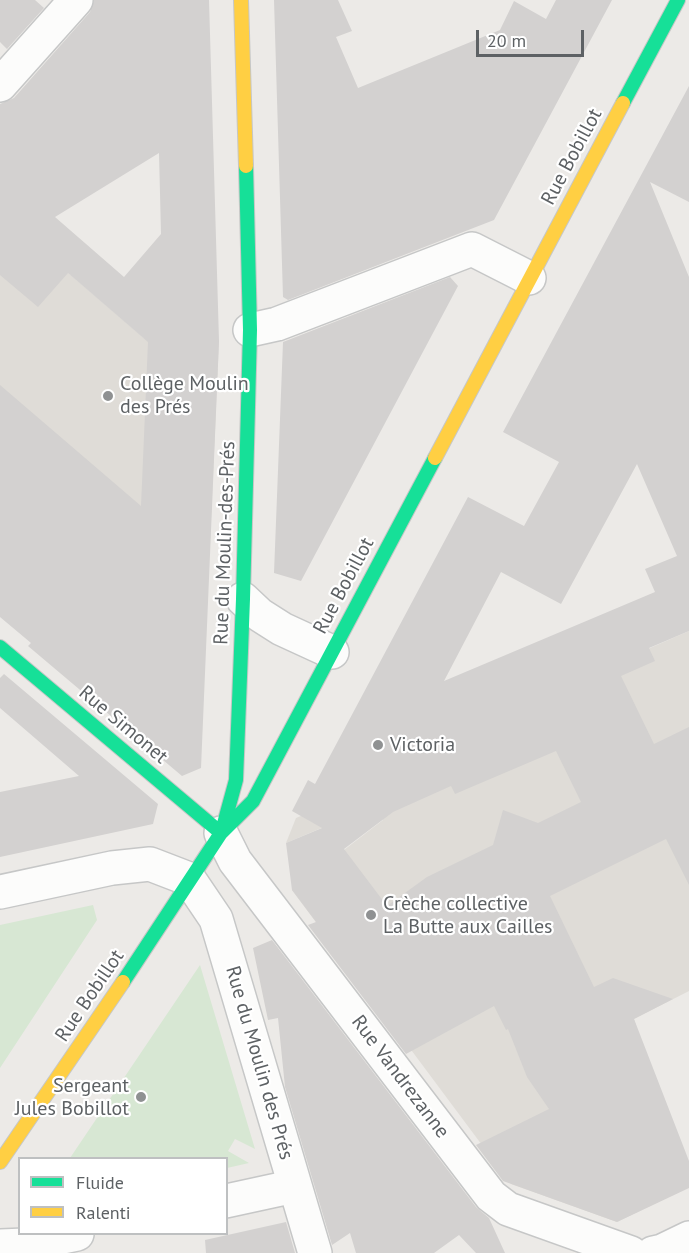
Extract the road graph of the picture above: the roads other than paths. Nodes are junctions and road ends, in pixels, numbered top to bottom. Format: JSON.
{"nodes":[{"id":1,"x":76,"y":0,"type":"edge"},
{"id":2,"x":242,"y":0,"type":"edge"},
{"id":3,"x":678,"y":0,"type":"edge"},
{"id":4,"x":0,"y":85,"type":"edge"},
{"id":5,"x":529,"y":278,"type":"junction"},
{"id":6,"x":250,"y":330,"type":"junction"},
{"id":7,"x":243,"y":599,"type":"junction"},
{"id":8,"x":0,"y":647,"type":"edge"},
{"id":9,"x":332,"y":652,"type":"junction"},
{"id":10,"x":221,"y":833,"type":"junction"},
{"id":11,"x":189,"y":879,"type":"junction"},
{"id":12,"x":0,"y":892,"type":"edge"},
{"id":13,"x":0,"y":1162,"type":"edge"},
{"id":14,"x":295,"y":1186,"type":"junction"},
{"id":15,"x":228,"y":1201,"type":"edge"},
{"id":16,"x":68,"y":1235,"type":"edge"},
{"id":17,"x":689,"y":1238,"type":"edge"},
{"id":18,"x":0,"y":1246,"type":"edge"},
{"id":19,"x":315,"y":1253,"type":"edge"},
{"id":20,"x":631,"y":1253,"type":"edge"},
{"id":21,"x":653,"y":1253,"type":"edge"}],
"edges":[{"from":1,"to":4,"type":"street"},
{"from":2,"to":6,"type":"street","name":"Rue du Moulin-des-Prés"},
{"from":3,"to":5,"type":"street","name":"Rue Bobillot"},
{"from":5,"to":6,"type":"street"},
{"from":5,"to":9,"type":"street","name":"Rue Bobillot"},
{"from":6,"to":7,"type":"street","name":"Rue du Moulin-des-Prés"},
{"from":7,"to":9,"type":"street"},
{"from":7,"to":10,"type":"street","name":"Rue du Moulin-des-Prés"},
{"from":8,"to":10,"type":"street","name":"Rue Simonet"},
{"from":9,"to":10,"type":"street","name":"Rue Bobillot"},
{"from":10,"to":11,"type":"street","name":"Rue Bobillot"},
{"from":10,"to":20,"type":"street","name":"Rue Vandrezanne"},
{"from":11,"to":12,"type":"street"},
{"from":11,"to":13,"type":"street","name":"Rue Bobillot"},
{"from":11,"to":14,"type":"street","name":"Rue du Moulin des Prés"},
{"from":14,"to":15,"type":"street"},
{"from":14,"to":19,"type":"street","name":"Rue du Moulin des Prés"},
{"from":16,"to":18,"type":"street"},
{"from":17,"to":21,"type":"street"}]}
